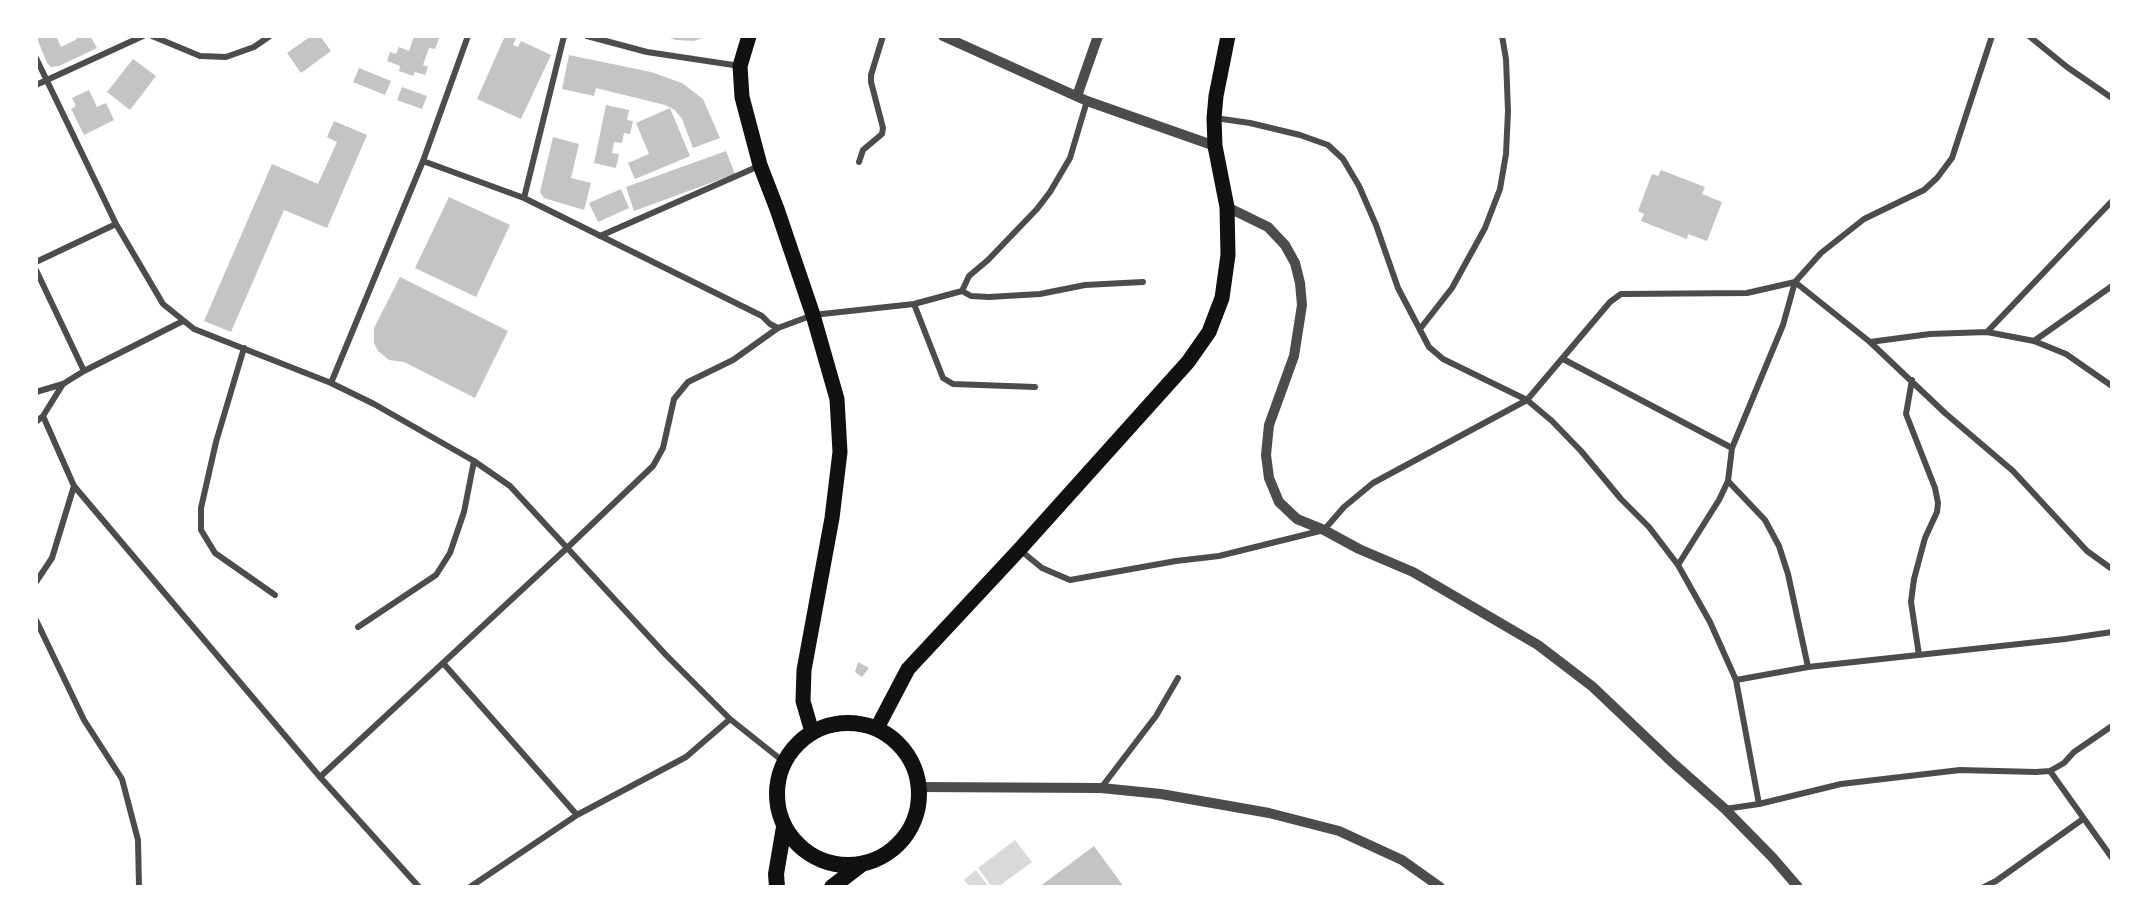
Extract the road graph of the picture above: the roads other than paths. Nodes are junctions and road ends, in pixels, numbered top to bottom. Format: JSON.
{"nodes":[{"id":1,"x":143,"y":36,"type":"edge"},
{"id":2,"x":152,"y":36,"type":"edge"},
{"id":3,"x":270,"y":36,"type":"edge"},
{"id":4,"x":468,"y":36,"type":"edge"},
{"id":5,"x":564,"y":36,"type":"edge"},
{"id":6,"x":587,"y":36,"type":"edge"},
{"id":7,"x":749,"y":36,"type":"edge"},
{"id":8,"x":883,"y":36,"type":"edge"},
{"id":9,"x":943,"y":36,"type":"edge"},
{"id":10,"x":1098,"y":36,"type":"edge"},
{"id":11,"x":1228,"y":36,"type":"edge"},
{"id":12,"x":1502,"y":36,"type":"edge"},
{"id":13,"x":1992,"y":36,"type":"edge"},
{"id":14,"x":2030,"y":36,"type":"edge"},
{"id":15,"x":36,"y":58,"type":"edge"},
{"id":16,"x":740,"y":66,"type":"junction"},
{"id":17,"x":46,"y":80,"type":"junction"},
{"id":18,"x":36,"y":85,"type":"edge"},
{"id":19,"x":1082,"y":98,"type":"junction"},
{"id":20,"x":2112,"y":98,"type":"edge"},
{"id":21,"x":1214,"y":118,"type":"junction"},
{"id":22,"x":1215,"y":147,"type":"junction"},
{"id":23,"x":423,"y":161,"type":"junction"},
{"id":24,"x":859,"y":162,"type":"dead end"},
{"id":25,"x":760,"y":165,"type":"junction"},
{"id":26,"x":524,"y":198,"type":"junction"},
{"id":27,"x":2112,"y":201,"type":"edge"},
{"id":28,"x":1227,"y":207,"type":"junction"},
{"id":29,"x":116,"y":224,"type":"junction"},
{"id":30,"x":600,"y":236,"type":"junction"},
{"id":31,"x":36,"y":262,"type":"edge"},
{"id":32,"x":36,"y":270,"type":"edge"},
{"id":33,"x":1143,"y":282,"type":"dead end"},
{"id":34,"x":1795,"y":282,"type":"junction"},
{"id":35,"x":2112,"y":286,"type":"edge"},
{"id":36,"x":962,"y":291,"type":"junction"},
{"id":37,"x":914,"y":304,"type":"junction"},
{"id":38,"x":813,"y":315,"type":"junction"},
{"id":39,"x":183,"y":321,"type":"junction"},
{"id":40,"x":778,"y":328,"type":"junction"},
{"id":41,"x":1420,"y":329,"type":"junction"},
{"id":42,"x":1987,"y":332,"type":"junction"},
{"id":43,"x":1870,"y":342,"type":"junction"},
{"id":44,"x":2034,"y":342,"type":"junction"},
{"id":45,"x":244,"y":348,"type":"junction"},
{"id":46,"x":1563,"y":358,"type":"junction"},
{"id":47,"x":84,"y":371,"type":"junction"},
{"id":48,"x":1912,"y":380,"type":"junction"},
{"id":49,"x":331,"y":383,"type":"junction"},
{"id":50,"x":63,"y":384,"type":"junction"},
{"id":51,"x":2112,"y":386,"type":"edge"},
{"id":52,"x":1035,"y":387,"type":"dead end"},
{"id":53,"x":36,"y":392,"type":"edge"},
{"id":54,"x":1527,"y":400,"type":"junction"},
{"id":55,"x":43,"y":416,"type":"junction"},
{"id":56,"x":36,"y":422,"type":"edge"},
{"id":57,"x":1732,"y":448,"type":"junction"},
{"id":58,"x":474,"y":461,"type":"junction"},
{"id":59,"x":1728,"y":481,"type":"junction"},
{"id":60,"x":74,"y":486,"type":"junction"},
{"id":61,"x":1324,"y":530,"type":"junction"},
{"id":62,"x":567,"y":548,"type":"junction"},
{"id":63,"x":1019,"y":550,"type":"junction"},
{"id":64,"x":1678,"y":565,"type":"junction"},
{"id":65,"x":2112,"y":569,"type":"edge"},
{"id":66,"x":36,"y":582,"type":"edge"},
{"id":67,"x":275,"y":595,"type":"dead end"},
{"id":68,"x":36,"y":620,"type":"edge"},
{"id":69,"x":358,"y":627,"type":"dead end"},
{"id":70,"x":2112,"y":632,"type":"edge"},
{"id":71,"x":1919,"y":655,"type":"junction"},
{"id":72,"x":443,"y":663,"type":"junction"},
{"id":73,"x":1808,"y":667,"type":"junction"},
{"id":74,"x":1178,"y":678,"type":"dead end"},
{"id":75,"x":1736,"y":680,"type":"junction"},
{"id":76,"x":730,"y":719,"type":"junction"},
{"id":77,"x":2112,"y":726,"type":"edge"},
{"id":78,"x":877,"y":728,"type":"junction"},
{"id":79,"x":812,"y":732,"type":"junction"},
{"id":80,"x":784,"y":762,"type":"junction"},
{"id":81,"x":2050,"y":771,"type":"junction"},
{"id":82,"x":320,"y":777,"type":"junction"},
{"id":83,"x":919,"y":786,"type":"junction"},
{"id":84,"x":1101,"y":788,"type":"junction"},
{"id":85,"x":1759,"y":804,"type":"junction"},
{"id":86,"x":1725,"y":809,"type":"junction"},
{"id":87,"x":577,"y":815,"type":"junction"},
{"id":88,"x":2083,"y":819,"type":"junction"},
{"id":89,"x":784,"y":827,"type":"junction"},
{"id":90,"x":2112,"y":858,"type":"edge"},
{"id":91,"x":862,"y":864,"type":"junction"},
{"id":92,"x":139,"y":887,"type":"edge"},
{"id":93,"x":419,"y":887,"type":"edge"},
{"id":94,"x":470,"y":887,"type":"edge"},
{"id":95,"x":777,"y":887,"type":"edge"},
{"id":96,"x":832,"y":887,"type":"edge"},
{"id":97,"x":1440,"y":887,"type":"edge"},
{"id":98,"x":1798,"y":887,"type":"edge"},
{"id":99,"x":1984,"y":887,"type":"edge"}],
"edges":[{"from":1,"to":17,"type":"street"},
{"from":2,"to":3,"type":"street"},
{"from":4,"to":23,"type":"street"},
{"from":5,"to":26,"type":"street"},
{"from":6,"to":16,"type":"street"},
{"from":7,"to":16,"type":"main road"},
{"from":8,"to":24,"type":"street"},
{"from":9,"to":19,"type":"street"},
{"from":10,"to":19,"type":"street"},
{"from":11,"to":21,"type":"main road"},
{"from":12,"to":41,"type":"street"},
{"from":13,"to":34,"type":"street"},
{"from":14,"to":20,"type":"street"},
{"from":15,"to":17,"type":"street"},
{"from":16,"to":25,"type":"main road"},
{"from":17,"to":18,"type":"street"},
{"from":17,"to":29,"type":"street"},
{"from":19,"to":22,"type":"street"},
{"from":19,"to":36,"type":"street"},
{"from":21,"to":22,"type":"main road"},
{"from":21,"to":41,"type":"street"},
{"from":22,"to":28,"type":"main road"},
{"from":23,"to":26,"type":"street"},
{"from":23,"to":49,"type":"street"},
{"from":25,"to":30,"type":"street"},
{"from":25,"to":38,"type":"main road"},
{"from":26,"to":30,"type":"street"},
{"from":27,"to":42,"type":"street"},
{"from":28,"to":61,"type":"street"},
{"from":28,"to":63,"type":"main road"},
{"from":29,"to":31,"type":"street"},
{"from":29,"to":39,"type":"street"},
{"from":30,"to":40,"type":"street"},
{"from":32,"to":47,"type":"street"},
{"from":33,"to":36,"type":"street"},
{"from":34,"to":43,"type":"street"},
{"from":34,"to":46,"type":"street"},
{"from":34,"to":57,"type":"street"},
{"from":35,"to":44,"type":"street"},
{"from":36,"to":37,"type":"street"},
{"from":37,"to":38,"type":"street"},
{"from":37,"to":52,"type":"street"},
{"from":38,"to":40,"type":"street"},
{"from":38,"to":79,"type":"main road"},
{"from":39,"to":45,"type":"street"},
{"from":39,"to":47,"type":"street"},
{"from":40,"to":62,"type":"street"},
{"from":41,"to":54,"type":"street"},
{"from":42,"to":43,"type":"street"},
{"from":42,"to":44,"type":"street"},
{"from":43,"to":48,"type":"street"},
{"from":44,"to":51,"type":"street"},
{"from":45,"to":49,"type":"street"},
{"from":45,"to":67,"type":"street"},
{"from":46,"to":54,"type":"street"},
{"from":46,"to":57,"type":"street"},
{"from":47,"to":50,"type":"street"},
{"from":48,"to":65,"type":"street"},
{"from":48,"to":71,"type":"street"},
{"from":49,"to":58,"type":"street"},
{"from":50,"to":53,"type":"street"},
{"from":50,"to":55,"type":"street"},
{"from":54,"to":61,"type":"street"},
{"from":54,"to":64,"type":"street"},
{"from":55,"to":56,"type":"street"},
{"from":55,"to":60,"type":"street"},
{"from":57,"to":59,"type":"street"},
{"from":58,"to":62,"type":"street"},
{"from":58,"to":69,"type":"street"},
{"from":59,"to":64,"type":"street"},
{"from":59,"to":73,"type":"street"},
{"from":60,"to":66,"type":"street"},
{"from":60,"to":82,"type":"street"},
{"from":61,"to":63,"type":"street"},
{"from":61,"to":86,"type":"street"},
{"from":62,"to":72,"type":"street"},
{"from":62,"to":76,"type":"street"},
{"from":63,"to":78,"type":"main road"},
{"from":64,"to":75,"type":"street"},
{"from":68,"to":92,"type":"street"},
{"from":70,"to":71,"type":"street"},
{"from":71,"to":73,"type":"street"},
{"from":72,"to":82,"type":"street"},
{"from":72,"to":87,"type":"street"},
{"from":73,"to":75,"type":"street"},
{"from":74,"to":84,"type":"street"},
{"from":75,"to":85,"type":"street"},
{"from":76,"to":80,"type":"street"},
{"from":76,"to":87,"type":"street"},
{"from":77,"to":81,"type":"street"},
{"from":78,"to":79,"type":"highway"},
{"from":78,"to":83,"type":"highway"},
{"from":79,"to":80,"type":"highway"},
{"from":80,"to":89,"type":"highway"},
{"from":81,"to":85,"type":"street"},
{"from":81,"to":88,"type":"street"},
{"from":82,"to":93,"type":"street"},
{"from":83,"to":84,"type":"street"},
{"from":83,"to":91,"type":"highway"},
{"from":84,"to":97,"type":"street"},
{"from":85,"to":86,"type":"street"},
{"from":86,"to":98,"type":"street"},
{"from":87,"to":94,"type":"street"},
{"from":88,"to":90,"type":"street"},
{"from":88,"to":99,"type":"street"},
{"from":89,"to":91,"type":"highway"},
{"from":89,"to":95,"type":"highway"},
{"from":91,"to":96,"type":"highway"}]}
